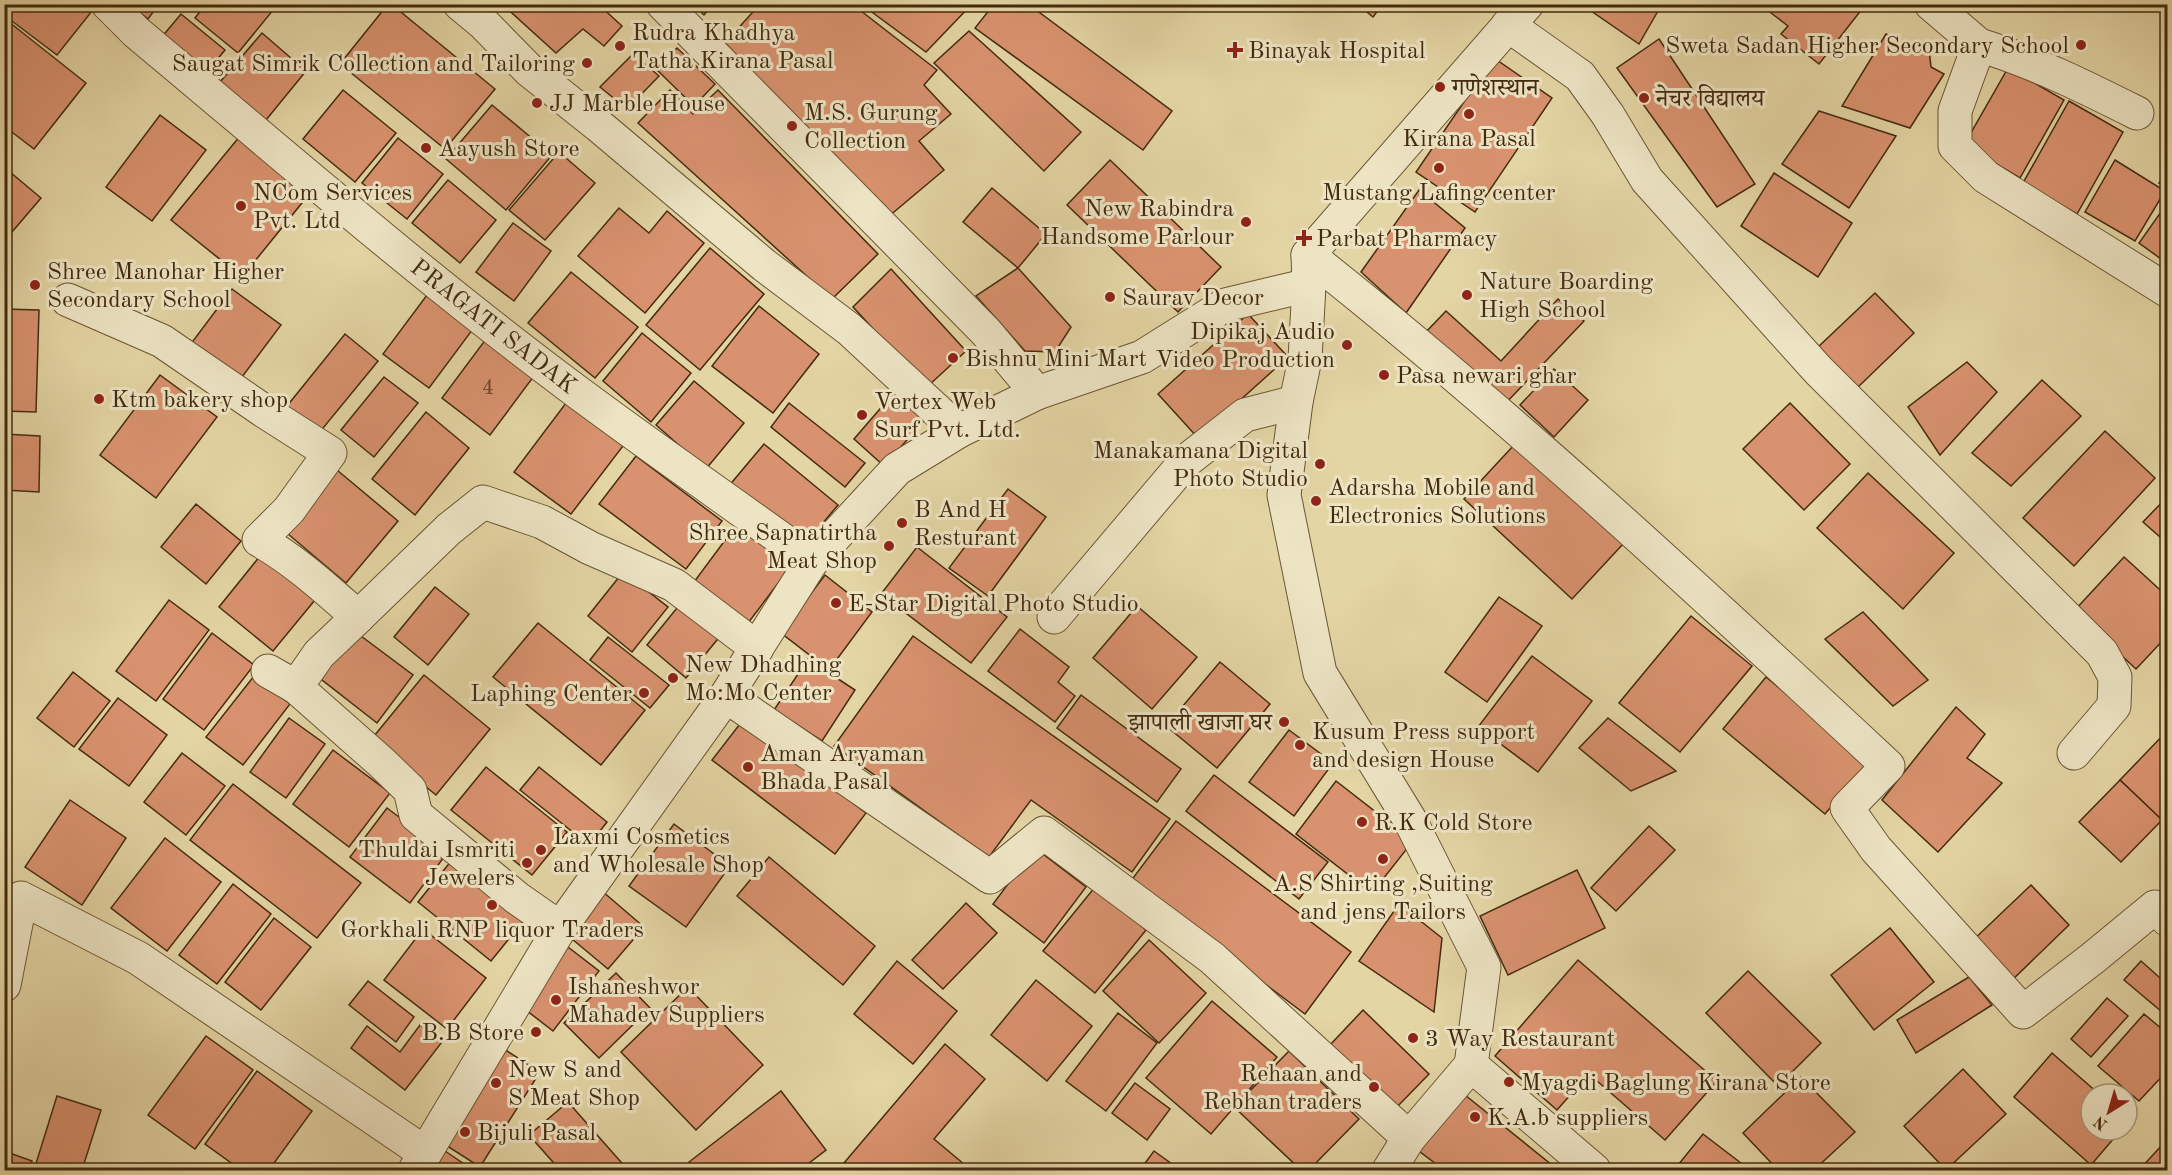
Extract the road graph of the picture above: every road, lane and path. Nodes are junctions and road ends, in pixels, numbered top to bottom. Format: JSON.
{"nodes":[{"id":1,"x":108,"y":4,"type":"edge"},
{"id":2,"x":460,"y":4,"type":"edge"},
{"id":3,"x":663,"y":4,"type":"edge"},
{"id":4,"x":1930,"y":4,"type":"edge"},
{"id":5,"x":1518,"y":15,"type":"edge"},
{"id":6,"x":1979,"y":45,"type":"junction"},
{"id":7,"x":2138,"y":113,"type":"dead end"},
{"id":8,"x":1308,"y":270,"type":"junction"},
{"id":9,"x":2168,"y":291,"type":"edge"},
{"id":10,"x":68,"y":300,"type":"dead end"},
{"id":11,"x":1036,"y":393,"type":"junction"},
{"id":12,"x":1296,"y":402,"type":"junction"},
{"id":13,"x":959,"y":431,"type":"junction"},
{"id":14,"x":812,"y":561,"type":"junction"},
{"id":15,"x":358,"y":617,"type":"junction"},
{"id":16,"x":1054,"y":617,"type":"dead end"},
{"id":17,"x":756,"y":648,"type":"junction"},
{"id":18,"x":268,"y":671,"type":"dead end"},
{"id":19,"x":296,"y":687,"type":"junction"},
{"id":20,"x":726,"y":696,"type":"junction"},
{"id":21,"x":2074,"y":753,"type":"dead end"},
{"id":22,"x":2168,"y":920,"type":"edge"},
{"id":23,"x":560,"y":928,"type":"junction"},
{"id":24,"x":4,"y":985,"type":"edge"},
{"id":25,"x":1471,"y":1065,"type":"junction"},
{"id":26,"x":1409,"y":1138,"type":"junction"},
{"id":27,"x":420,"y":1162,"type":"edge"},
{"id":28,"x":1389,"y":1170,"type":"edge"},
{"id":29,"x":1594,"y":1170,"type":"edge"}],
"edges":[{"from":1,"to":14,"type":"street","name":"PRAGATI SADAK"},
{"from":2,"to":13,"type":"street"},
{"from":3,"to":11,"type":"street"},
{"from":4,"to":6,"type":"street"},
{"from":5,"to":8,"type":"street"},
{"from":5,"to":21,"type":"street"},
{"from":6,"to":7,"type":"street"},
{"from":6,"to":9,"type":"street"},
{"from":8,"to":11,"type":"street"},
{"from":8,"to":12,"type":"street"},
{"from":8,"to":22,"type":"street"},
{"from":10,"to":15,"type":"street"},
{"from":11,"to":13,"type":"street"},
{"from":12,"to":16,"type":"street"},
{"from":12,"to":25,"type":"street"},
{"from":13,"to":14,"type":"street"},
{"from":14,"to":17,"type":"street"},
{"from":15,"to":17,"type":"street"},
{"from":15,"to":19,"type":"street"},
{"from":17,"to":20,"type":"street"},
{"from":18,"to":19,"type":"street"},
{"from":19,"to":23,"type":"street"},
{"from":20,"to":23,"type":"street"},
{"from":20,"to":26,"type":"street"},
{"from":23,"to":27,"type":"street"},
{"from":24,"to":27,"type":"street"},
{"from":25,"to":26,"type":"street"},
{"from":25,"to":29,"type":"street"},
{"from":26,"to":28,"type":"street"}]}
